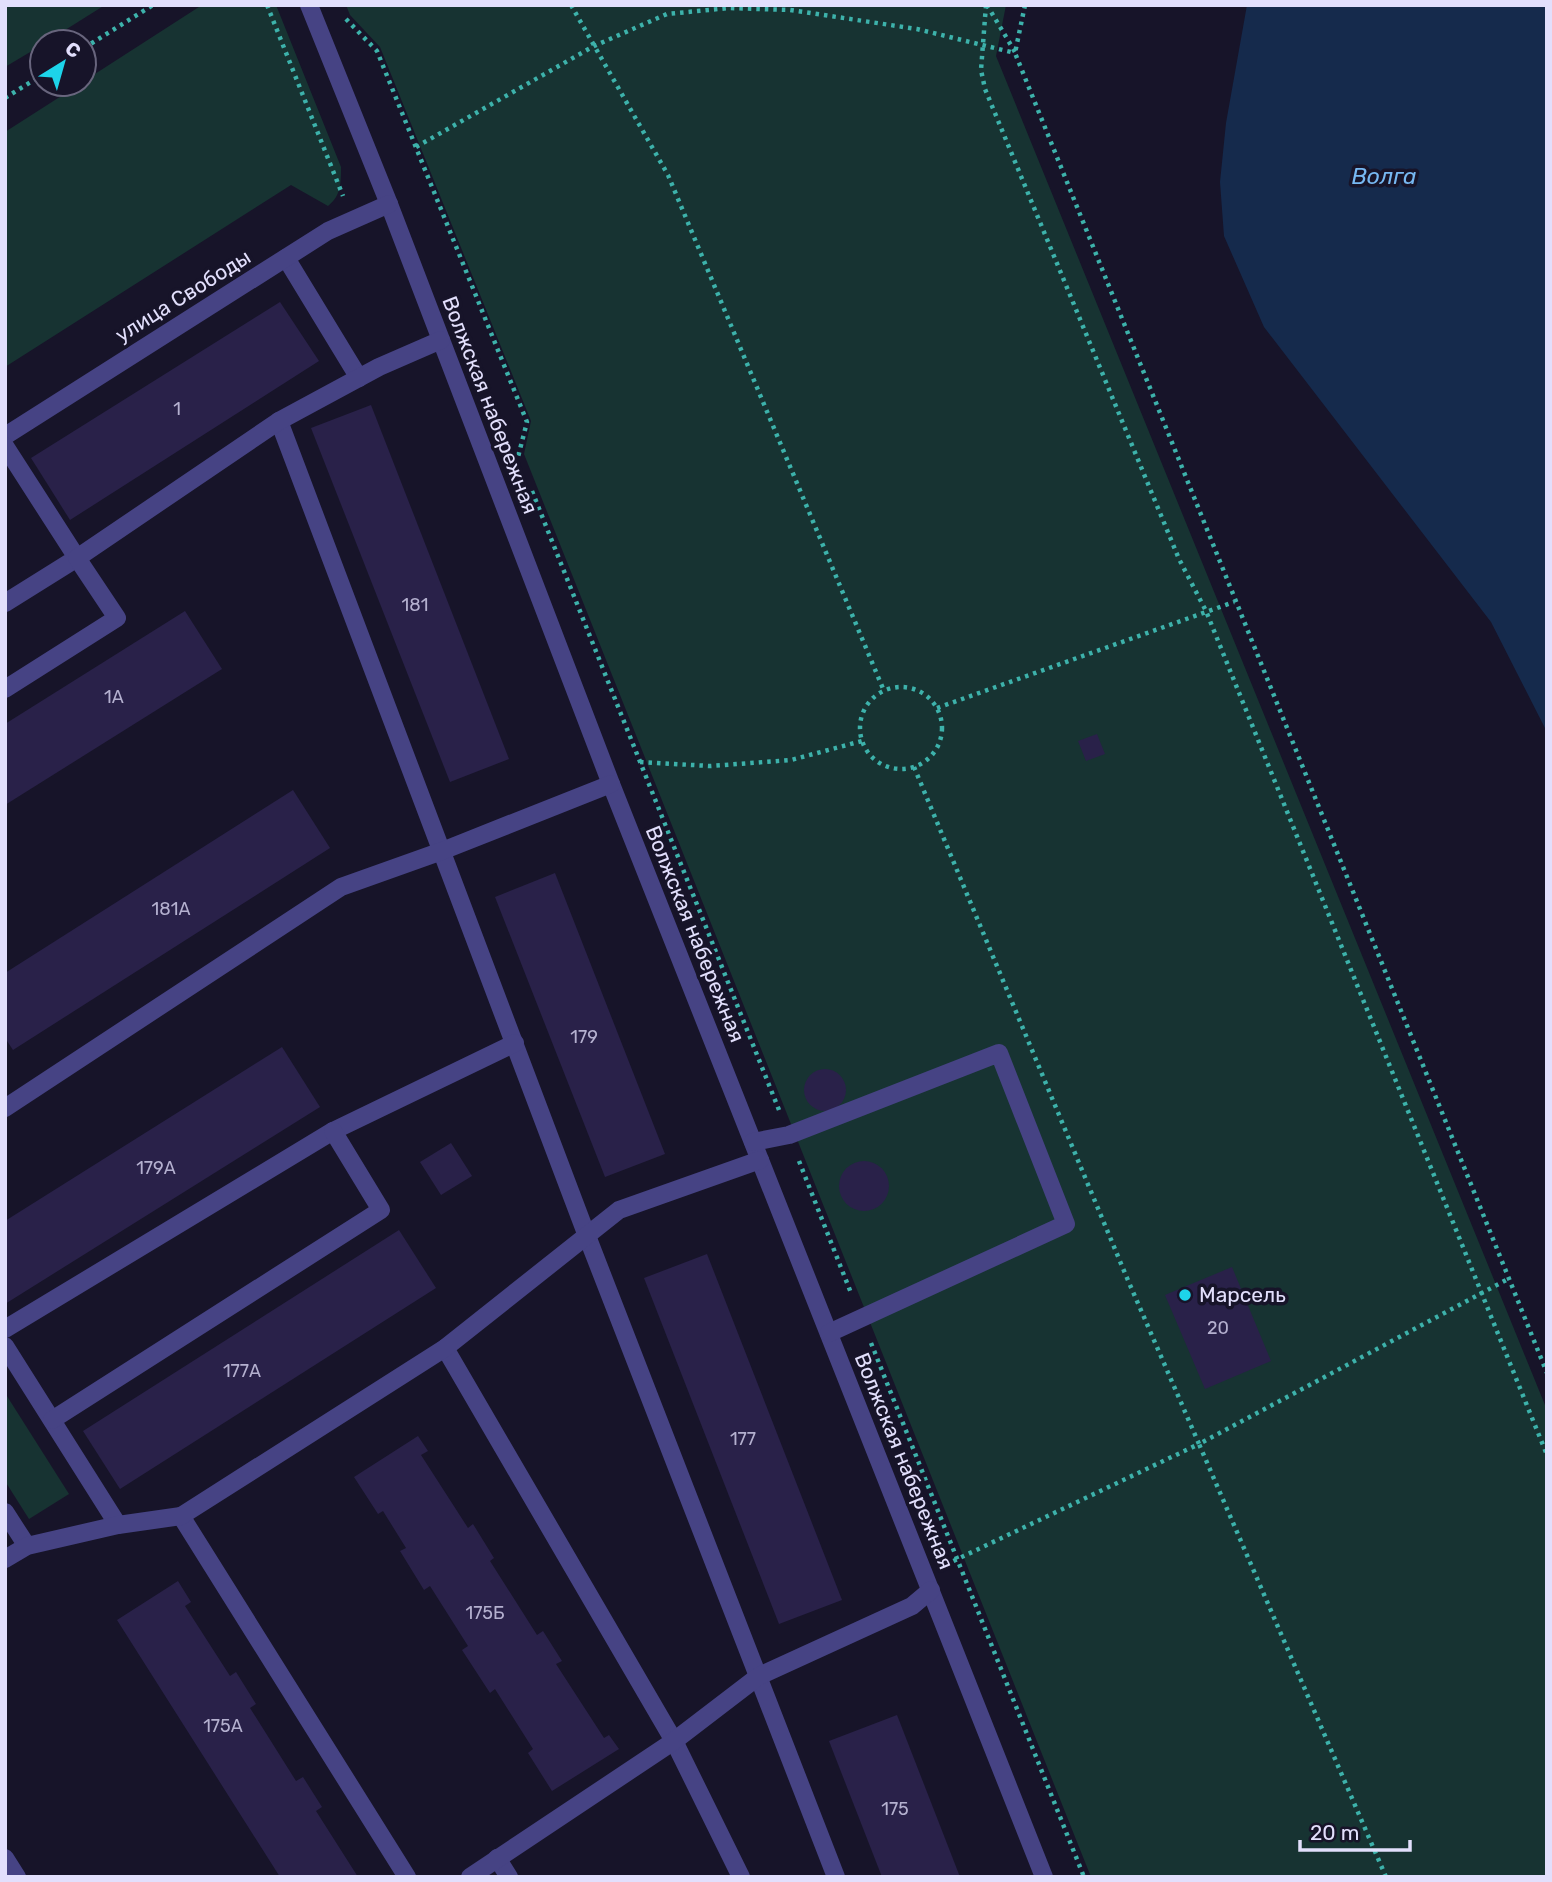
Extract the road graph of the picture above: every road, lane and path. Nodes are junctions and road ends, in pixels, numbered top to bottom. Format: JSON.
{"nodes":[{"id":1,"x":153,"y":5,"type":"edge"},
{"id":2,"x":267,"y":5,"type":"edge"},
{"id":3,"x":309,"y":5,"type":"edge"},
{"id":4,"x":571,"y":5,"type":"edge"},
{"id":5,"x":986,"y":5,"type":"edge"},
{"id":6,"x":1025,"y":5,"type":"edge"},
{"id":7,"x":345,"y":17,"type":"dead end"},
{"id":8,"x":98,"y":39,"type":"edge"},
{"id":9,"x":594,"y":46,"type":"junction"},
{"id":10,"x":982,"y":46,"type":"junction"},
{"id":11,"x":1015,"y":53,"type":"junction"},
{"id":12,"x":28,"y":84,"type":"edge"},
{"id":13,"x":5,"y":98,"type":"edge"},
{"id":14,"x":416,"y":147,"type":"junction"},
{"id":15,"x":389,"y":204,"type":"junction"},
{"id":16,"x":353,"y":219,"type":"junction"},
{"id":17,"x":286,"y":258,"type":"junction"},
{"id":18,"x":441,"y":340,"type":"junction"},
{"id":19,"x":359,"y":378,"type":"junction"},
{"id":20,"x":279,"y":421,"type":"junction"},
{"id":21,"x":5,"y":436,"type":"edge"},
{"id":22,"x":5,"y":446,"type":"edge"},
{"id":23,"x":523,"y":470,"type":"dead end"},
{"id":24,"x":528,"y":483,"type":"dead end"},
{"id":25,"x":77,"y":558,"type":"junction"},
{"id":26,"x":1234,"y":602,"type":"junction"},
{"id":27,"x":5,"y":603,"type":"edge"},
{"id":28,"x":1206,"y":611,"type":"junction"},
{"id":29,"x":5,"y":689,"type":"edge"},
{"id":30,"x":884,"y":691,"type":"junction"},
{"id":31,"x":937,"y":708,"type":"junction"},
{"id":32,"x":862,"y":741,"type":"junction"},
{"id":33,"x":640,"y":762,"type":"junction"},
{"id":34,"x":914,"y":767,"type":"junction"},
{"id":35,"x":611,"y":784,"type":"junction"},
{"id":36,"x":442,"y":851,"type":"junction"},
{"id":37,"x":514,"y":1043,"type":"junction"},
{"id":38,"x":5,"y":1108,"type":"edge"},
{"id":39,"x":333,"y":1131,"type":"junction"},
{"id":40,"x":789,"y":1135,"type":"junction"},
{"id":41,"x":753,"y":1142,"type":"junction"},
{"id":42,"x":760,"y":1160,"type":"junction"},
{"id":43,"x":587,"y":1236,"type":"junction"},
{"id":44,"x":1508,"y":1279,"type":"junction"},
{"id":45,"x":1481,"y":1295,"type":"junction"},
{"id":46,"x":854,"y":1301,"type":"dead end"},
{"id":47,"x":5,"y":1329,"type":"edge"},
{"id":48,"x":829,"y":1333,"type":"junction"},
{"id":49,"x":869,"y":1340,"type":"dead end"},
{"id":50,"x":5,"y":1346,"type":"edge"},
{"id":51,"x":445,"y":1348,"type":"junction"},
{"id":52,"x":1547,"y":1373,"type":"edge"},
{"id":53,"x":51,"y":1419,"type":"junction"},
{"id":54,"x":1199,"y":1444,"type":"junction"},
{"id":55,"x":1547,"y":1455,"type":"edge"},
{"id":56,"x":5,"y":1513,"type":"edge"},
{"id":57,"x":181,"y":1516,"type":"junction"},
{"id":58,"x":118,"y":1525,"type":"junction"},
{"id":59,"x":27,"y":1546,"type":"junction"},
{"id":60,"x":5,"y":1559,"type":"edge"},
{"id":61,"x":956,"y":1560,"type":"junction"},
{"id":62,"x":931,"y":1590,"type":"junction"},
{"id":63,"x":759,"y":1676,"type":"junction"},
{"id":64,"x":674,"y":1741,"type":"junction"},
{"id":65,"x":5,"y":1858,"type":"edge"},
{"id":66,"x":497,"y":1858,"type":"junction"},
{"id":67,"x":17,"y":1877,"type":"edge"},
{"id":68,"x":407,"y":1877,"type":"edge"},
{"id":69,"x":470,"y":1877,"type":"edge"},
{"id":70,"x":509,"y":1877,"type":"edge"},
{"id":71,"x":741,"y":1877,"type":"edge"},
{"id":72,"x":836,"y":1877,"type":"edge"},
{"id":73,"x":1044,"y":1877,"type":"edge"},
{"id":74,"x":1084,"y":1877,"type":"edge"},
{"id":75,"x":1386,"y":1877,"type":"edge"}],
"edges":[{"from":1,"to":8,"type":"path"},
{"from":2,"to":16,"type":"path"},
{"from":3,"to":15,"type":"street","name":"Волжская набережная"},
{"from":4,"to":9,"type":"path"},
{"from":5,"to":10,"type":"path"},
{"from":5,"to":11,"type":"path"},
{"from":6,"to":11,"type":"path"},
{"from":7,"to":14,"type":"path"},
{"from":9,"to":10,"type":"path"},
{"from":9,"to":14,"type":"path"},
{"from":9,"to":30,"type":"path"},
{"from":10,"to":11,"type":"path"},
{"from":10,"to":28,"type":"path"},
{"from":11,"to":26,"type":"path"},
{"from":12,"to":13,"type":"path"},
{"from":14,"to":23,"type":"path"},
{"from":15,"to":16,"type":"street","name":"улица Свободы"},
{"from":15,"to":18,"type":"street","name":"Волжская набережная"},
{"from":16,"to":17,"type":"street","name":"улица Свободы"},
{"from":17,"to":19,"type":"street"},
{"from":17,"to":21,"type":"street","name":"улица Свободы"},
{"from":18,"to":19,"type":"street"},
{"from":18,"to":35,"type":"street","name":"Волжская набережная"},
{"from":19,"to":20,"type":"street"},
{"from":20,"to":25,"type":"street"},
{"from":20,"to":36,"type":"street"},
{"from":22,"to":25,"type":"street"},
{"from":24,"to":33,"type":"path"},
{"from":25,"to":27,"type":"street"},
{"from":25,"to":29,"type":"street"},
{"from":26,"to":28,"type":"path"},
{"from":26,"to":44,"type":"path"},
{"from":28,"to":31,"type":"path"},
{"from":28,"to":45,"type":"path"},
{"from":30,"to":31,"type":"path"},
{"from":30,"to":32,"type":"path"},
{"from":31,"to":34,"type":"path"},
{"from":32,"to":33,"type":"path"},
{"from":32,"to":34,"type":"path"},
{"from":33,"to":40,"type":"path"},
{"from":34,"to":54,"type":"path"},
{"from":35,"to":36,"type":"street"},
{"from":35,"to":41,"type":"street","name":"Волжская набережная"},
{"from":36,"to":37,"type":"street"},
{"from":36,"to":38,"type":"street"},
{"from":37,"to":39,"type":"street"},
{"from":37,"to":43,"type":"street"},
{"from":39,"to":47,"type":"street"},
{"from":39,"to":53,"type":"street"},
{"from":40,"to":41,"type":"street"},
{"from":40,"to":46,"type":"path"},
{"from":40,"to":48,"type":"street"},
{"from":41,"to":42,"type":"street","name":"Волжская набережная"},
{"from":42,"to":43,"type":"street"},
{"from":42,"to":48,"type":"street","name":"Волжская набережная"},
{"from":43,"to":51,"type":"street"},
{"from":43,"to":63,"type":"street"},
{"from":44,"to":45,"type":"path"},
{"from":44,"to":52,"type":"path"},
{"from":45,"to":54,"type":"path"},
{"from":45,"to":55,"type":"path"},
{"from":48,"to":62,"type":"street","name":"Волжская набережная"},
{"from":49,"to":61,"type":"path"},
{"from":50,"to":53,"type":"street"},
{"from":51,"to":57,"type":"street"},
{"from":51,"to":64,"type":"street"},
{"from":53,"to":58,"type":"street"},
{"from":54,"to":61,"type":"path"},
{"from":54,"to":75,"type":"path"},
{"from":56,"to":59,"type":"street"},
{"from":57,"to":58,"type":"street"},
{"from":57,"to":68,"type":"street"},
{"from":58,"to":59,"type":"street"},
{"from":59,"to":60,"type":"street"},
{"from":61,"to":74,"type":"path"},
{"from":62,"to":63,"type":"street"},
{"from":62,"to":73,"type":"street","name":"Волжская набережная"},
{"from":63,"to":64,"type":"street"},
{"from":63,"to":72,"type":"street"},
{"from":64,"to":66,"type":"street"},
{"from":64,"to":71,"type":"street"},
{"from":65,"to":67,"type":"street"},
{"from":66,"to":69,"type":"street"},
{"from":66,"to":70,"type":"street"}]}
